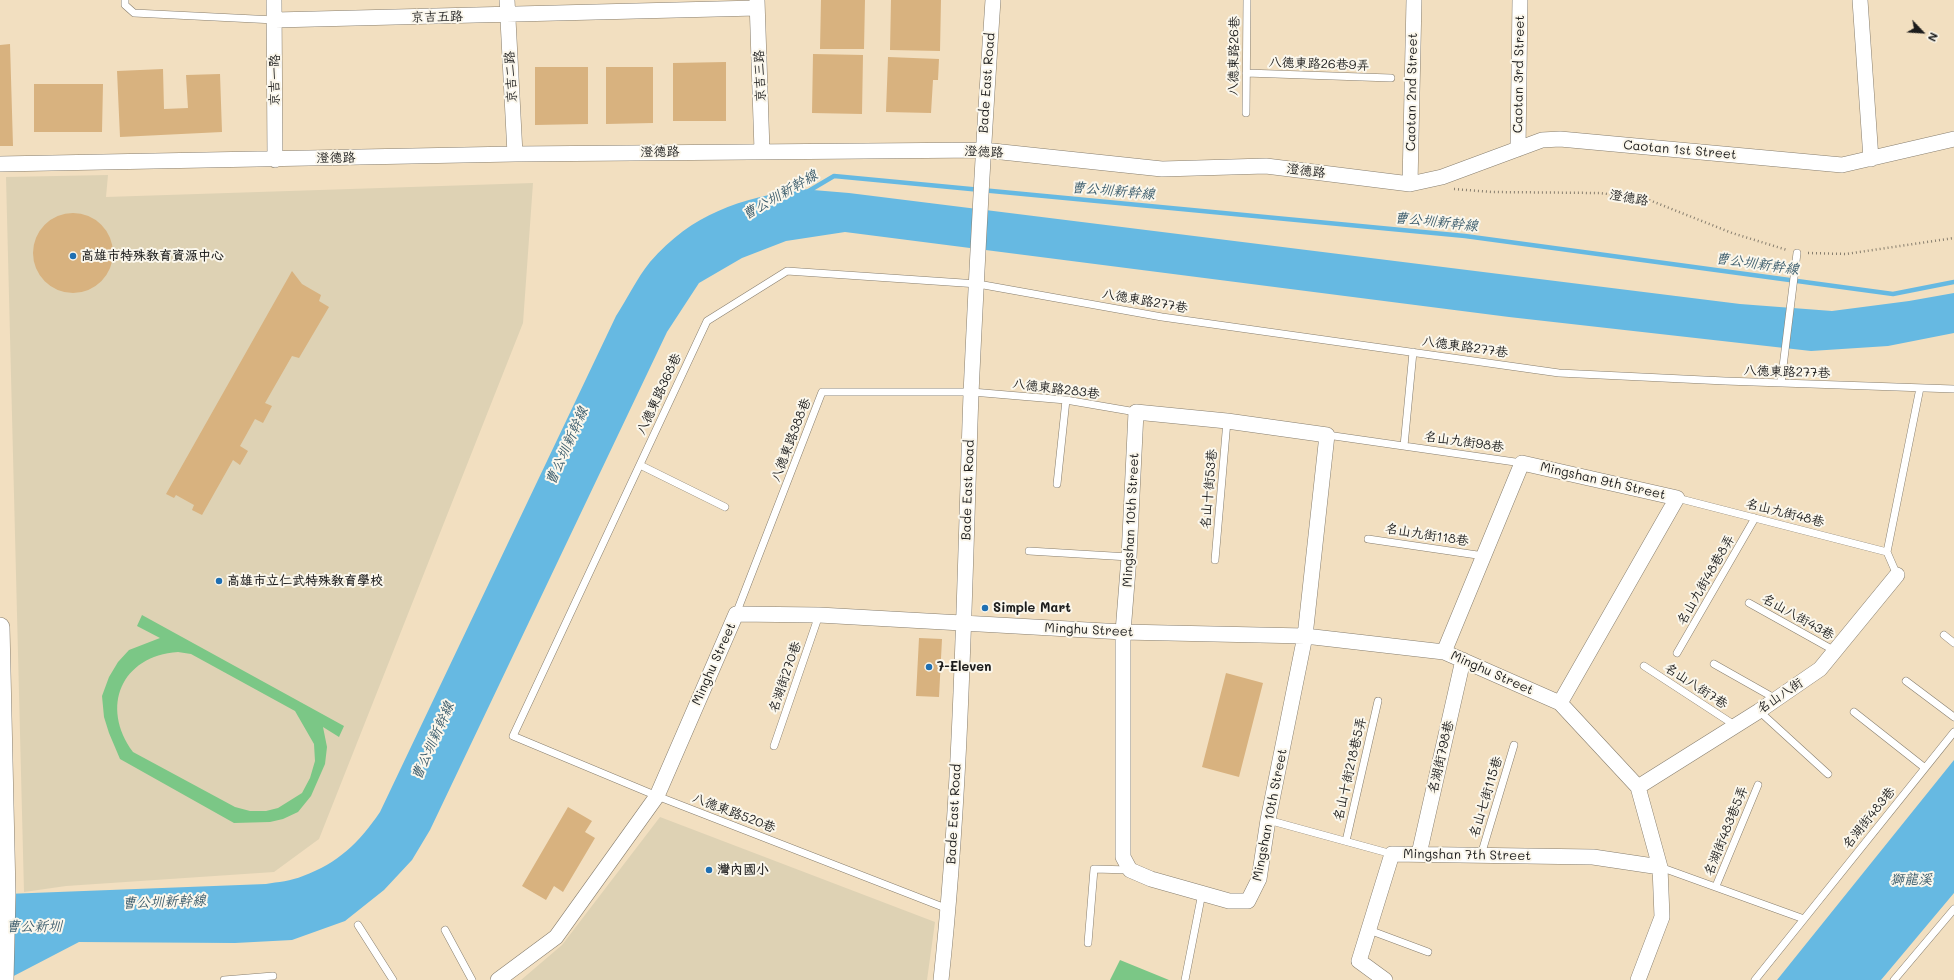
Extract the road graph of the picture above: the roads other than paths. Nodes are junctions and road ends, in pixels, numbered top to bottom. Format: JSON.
{"nodes":[{"id":1,"x":124,"y":0,"type":"edge"},
{"id":2,"x":274,"y":0,"type":"edge"},
{"id":3,"x":507,"y":0,"type":"edge"},
{"id":4,"x":993,"y":0,"type":"edge"},
{"id":5,"x":1247,"y":0,"type":"edge"},
{"id":6,"x":1414,"y":0,"type":"edge"},
{"id":7,"x":1520,"y":0,"type":"edge"},
{"id":8,"x":1860,"y":0,"type":"edge"},
{"id":9,"x":757,"y":4,"type":"edge"},
{"id":10,"x":508,"y":16,"type":"junction"},
{"id":11,"x":275,"y":20,"type":"junction"},
{"id":12,"x":1246,"y":73,"type":"junction"},
{"id":13,"x":1391,"y":78,"type":"dead end"},
{"id":14,"x":1246,"y":113,"type":"dead end"},
{"id":15,"x":1954,"y":139,"type":"edge"},
{"id":16,"x":1518,"y":149,"type":"junction"},
{"id":17,"x":983,"y":150,"type":"junction"},
{"id":18,"x":762,"y":151,"type":"junction"},
{"id":19,"x":515,"y":154,"type":"junction"},
{"id":20,"x":1871,"y":159,"type":"junction"},
{"id":21,"x":275,"y":160,"type":"junction"},
{"id":22,"x":0,"y":164,"type":"edge"},
{"id":23,"x":1410,"y":184,"type":"junction"},
{"id":24,"x":1797,"y":253,"type":"road end"},
{"id":25,"x":978,"y":284,"type":"junction"},
{"id":26,"x":1413,"y":352,"type":"junction"},
{"id":27,"x":1781,"y":383,"type":"junction"},
{"id":28,"x":1920,"y":388,"type":"junction"},
{"id":29,"x":1954,"y":389,"type":"edge"},
{"id":30,"x":972,"y":392,"type":"junction"},
{"id":31,"x":1066,"y":400,"type":"junction"},
{"id":32,"x":1136,"y":412,"type":"junction"},
{"id":33,"x":1227,"y":421,"type":"junction"},
{"id":34,"x":1327,"y":435,"type":"junction"},
{"id":35,"x":1404,"y":446,"type":"junction"},
{"id":36,"x":1522,"y":463,"type":"junction"},
{"id":37,"x":640,"y":465,"type":"junction"},
{"id":38,"x":1057,"y":484,"type":"dead end"},
{"id":39,"x":1677,"y":498,"type":"junction"},
{"id":40,"x":725,"y":507,"type":"dead end"},
{"id":41,"x":1755,"y":518,"type":"junction"},
{"id":42,"x":1368,"y":538,"type":"dead end"},
{"id":43,"x":1029,"y":551,"type":"dead end"},
{"id":44,"x":1887,"y":552,"type":"junction"},
{"id":45,"x":1484,"y":556,"type":"junction"},
{"id":46,"x":1129,"y":557,"type":"junction"},
{"id":47,"x":1215,"y":560,"type":"dead end"},
{"id":48,"x":1897,"y":576,"type":"joint"},
{"id":49,"x":1749,"y":603,"type":"dead end"},
{"id":50,"x":736,"y":614,"type":"junction"},
{"id":51,"x":819,"y":615,"type":"junction"},
{"id":52,"x":964,"y":623,"type":"junction"},
{"id":53,"x":0,"y":627,"type":"edge"},
{"id":54,"x":1123,"y":632,"type":"junction"},
{"id":55,"x":1944,"y":635,"type":"dead end"},
{"id":56,"x":1305,"y":636,"type":"junction"},
{"id":57,"x":1954,"y":643,"type":"edge"},
{"id":58,"x":1835,"y":651,"type":"junction"},
{"id":59,"x":1444,"y":652,"type":"junction"},
{"id":60,"x":1677,"y":653,"type":"dead end"},
{"id":61,"x":1463,"y":660,"type":"junction"},
{"id":62,"x":1714,"y":664,"type":"dead end"},
{"id":63,"x":1644,"y":666,"type":"dead end"},
{"id":64,"x":1906,"y":681,"type":"dead end"},
{"id":65,"x":1776,"y":699,"type":"junction"},
{"id":66,"x":1378,"y":701,"type":"dead end"},
{"id":67,"x":1560,"y":703,"type":"junction"},
{"id":68,"x":1759,"y":711,"type":"junction"},
{"id":69,"x":1854,"y":712,"type":"dead end"},
{"id":70,"x":1954,"y":717,"type":"edge"},
{"id":71,"x":1736,"y":726,"type":"junction"},
{"id":72,"x":1954,"y":732,"type":"edge"},
{"id":73,"x":513,"y":736,"type":"joint"},
{"id":74,"x":1514,"y":745,"type":"dead end"},
{"id":75,"x":774,"y":746,"type":"dead end"},
{"id":76,"x":1925,"y":768,"type":"junction"},
{"id":77,"x":1828,"y":774,"type":"dead end"},
{"id":78,"x":1758,"y":785,"type":"dead end"},
{"id":79,"x":1638,"y":787,"type":"junction"},
{"id":80,"x":657,"y":796,"type":"junction"},
{"id":81,"x":1268,"y":820,"type":"junction"},
{"id":82,"x":1346,"y":841,"type":"junction"},
{"id":83,"x":1392,"y":854,"type":"junction"},
{"id":84,"x":1419,"y":854,"type":"junction"},
{"id":85,"x":1481,"y":855,"type":"junction"},
{"id":86,"x":1660,"y":867,"type":"junction"},
{"id":87,"x":1130,"y":870,"type":"junction"},
{"id":88,"x":1716,"y":886,"type":"junction"},
{"id":89,"x":1202,"y":894,"type":"junction"},
{"id":90,"x":948,"y":909,"type":"junction"},
{"id":91,"x":1954,"y":909,"type":"edge"},
{"id":92,"x":1804,"y":919,"type":"junction"},
{"id":93,"x":358,"y":925,"type":"dead end"},
{"id":94,"x":445,"y":930,"type":"dead end"},
{"id":95,"x":1369,"y":930,"type":"junction"},
{"id":96,"x":1088,"y":943,"type":"dead end"},
{"id":97,"x":1428,"y":952,"type":"dead end"},
{"id":98,"x":273,"y":976,"type":"dead end"},
{"id":99,"x":4,"y":980,"type":"edge"},
{"id":100,"x":224,"y":980,"type":"edge"},
{"id":101,"x":393,"y":980,"type":"edge"},
{"id":102,"x":472,"y":980,"type":"edge"},
{"id":103,"x":498,"y":980,"type":"edge"},
{"id":104,"x":940,"y":980,"type":"edge"},
{"id":105,"x":1185,"y":980,"type":"edge"},
{"id":106,"x":1385,"y":980,"type":"edge"},
{"id":107,"x":1638,"y":980,"type":"edge"},
{"id":108,"x":1755,"y":980,"type":"edge"},
{"id":109,"x":1894,"y":980,"type":"edge"}],
"edges":[{"from":1,"to":11,"type":"lane","name":"京吉五路"},
{"from":2,"to":11,"type":"street","name":"京吉一路"},
{"from":3,"to":10,"type":"street","name":"京吉二路"},
{"from":4,"to":17,"type":"street","name":"Bade East Road"},
{"from":5,"to":12,"type":"lane","name":"八德東路26巷"},
{"from":6,"to":23,"type":"street","name":"Caotan 2nd Street"},
{"from":7,"to":16,"type":"street","name":"Caotan 3rd Street"},
{"from":8,"to":20,"type":"street"},
{"from":9,"to":10,"type":"street","name":"京吉五路"},
{"from":9,"to":18,"type":"street","name":"京吉三路"},
{"from":10,"to":11,"type":"street","name":"京吉五路"},
{"from":10,"to":19,"type":"street","name":"京吉二路"},
{"from":11,"to":21,"type":"street","name":"京吉一路"},
{"from":12,"to":13,"type":"lane","name":"八德東路26巷9弄"},
{"from":12,"to":14,"type":"lane","name":"八德東路26巷"},
{"from":15,"to":20,"type":"street","name":"Caotan 1st Street"},
{"from":16,"to":20,"type":"street","name":"Caotan 1st Street"},
{"from":16,"to":23,"type":"street","name":"Caotan 1st Street"},
{"from":17,"to":18,"type":"street","name":"澄德路"},
{"from":17,"to":23,"type":"street","name":"澄德路"},
{"from":17,"to":25,"type":"street","name":"Bade East Road"},
{"from":18,"to":19,"type":"street","name":"澄德路"},
{"from":19,"to":21,"type":"street","name":"澄德路"},
{"from":21,"to":22,"type":"street","name":"澄德路"},
{"from":24,"to":27,"type":"lane"},
{"from":25,"to":26,"type":"lane","name":"八德東路277巷"},
{"from":25,"to":30,"type":"street","name":"Bade East Road"},
{"from":25,"to":37,"type":"lane","name":"八德東路368巷"},
{"from":26,"to":27,"type":"lane","name":"八德東路277巷"},
{"from":26,"to":35,"type":"lane"},
{"from":27,"to":28,"type":"lane","name":"八德東路277巷"},
{"from":28,"to":29,"type":"lane","name":"八德東路277巷"},
{"from":28,"to":44,"type":"lane"},
{"from":30,"to":31,"type":"lane","name":"八德東路283巷"},
{"from":30,"to":50,"type":"lane","name":"八德東路388巷"},
{"from":30,"to":52,"type":"street","name":"Bade East Road"},
{"from":31,"to":32,"type":"lane","name":"八德東路283巷"},
{"from":31,"to":38,"type":"lane"},
{"from":32,"to":33,"type":"street"},
{"from":32,"to":46,"type":"street","name":"Mingshan 10th Street"},
{"from":33,"to":34,"type":"street"},
{"from":33,"to":47,"type":"lane","name":"名山十街53巷"},
{"from":34,"to":35,"type":"lane","name":"名山九街98巷"},
{"from":34,"to":56,"type":"street","name":"Mingshan 10th Street"},
{"from":35,"to":36,"type":"lane","name":"名山九街98巷"},
{"from":36,"to":39,"type":"street","name":"Mingshan 9th Street"},
{"from":36,"to":45,"type":"street","name":"Mingshan 9th Street"},
{"from":37,"to":40,"type":"lane"},
{"from":37,"to":73,"type":"lane","name":"八德東路368巷"},
{"from":39,"to":41,"type":"lane","name":"名山九街48巷"},
{"from":39,"to":67,"type":"street","name":"Mingshan 9th Street"},
{"from":41,"to":44,"type":"lane","name":"名山九街48巷"},
{"from":41,"to":60,"type":"lane","name":"名山九街48巷8弄"},
{"from":42,"to":45,"type":"lane","name":"名山九街118巷"},
{"from":43,"to":46,"type":"lane"},
{"from":44,"to":48,"type":"lane"},
{"from":45,"to":59,"type":"street","name":"Mingshan 9th Street"},
{"from":46,"to":54,"type":"street","name":"Mingshan 10th Street"},
{"from":48,"to":58,"type":"street","name":"名山八街"},
{"from":49,"to":58,"type":"lane","name":"名山八街43巷"},
{"from":50,"to":51,"type":"street","name":"Minghu Street"},
{"from":50,"to":80,"type":"street","name":"Minghu Street"},
{"from":51,"to":52,"type":"street","name":"Minghu Street"},
{"from":51,"to":75,"type":"lane","name":"名湖街270巷"},
{"from":52,"to":54,"type":"street","name":"Minghu Street"},
{"from":52,"to":90,"type":"street","name":"Bade East Road"},
{"from":53,"to":99,"type":"street"},
{"from":54,"to":56,"type":"street","name":"Minghu Street"},
{"from":54,"to":87,"type":"street","name":"Mingshan 10th Street"},
{"from":55,"to":57,"type":"lane"},
{"from":56,"to":59,"type":"street","name":"Minghu Street"},
{"from":56,"to":81,"type":"street","name":"Mingshan 10th Street"},
{"from":58,"to":65,"type":"street","name":"名山八街"},
{"from":59,"to":61,"type":"street","name":"Minghu Street"},
{"from":61,"to":67,"type":"street","name":"Minghu Street"},
{"from":61,"to":84,"type":"street","name":"名湖街798巷"},
{"from":62,"to":65,"type":"lane"},
{"from":63,"to":71,"type":"lane","name":"名山八街7巷"},
{"from":64,"to":70,"type":"lane"},
{"from":65,"to":68,"type":"street","name":"名山八街"},
{"from":66,"to":82,"type":"lane","name":"名山十街218巷5弄"},
{"from":67,"to":79,"type":"street","name":"Minghu Street"},
{"from":68,"to":71,"type":"street","name":"名山八街"},
{"from":68,"to":77,"type":"lane"},
{"from":69,"to":76,"type":"lane"},
{"from":71,"to":79,"type":"street","name":"名山八街"},
{"from":72,"to":76,"type":"lane","name":"名湖街483巷"},
{"from":73,"to":80,"type":"lane","name":"八德東路520巷"},
{"from":74,"to":85,"type":"lane","name":"名山七街115巷"},
{"from":76,"to":92,"type":"lane","name":"名湖街483巷"},
{"from":78,"to":88,"type":"lane","name":"名湖街483巷5弄"},
{"from":79,"to":86,"type":"street","name":"Minghu Street"},
{"from":80,"to":90,"type":"lane","name":"八德東路520巷"},
{"from":80,"to":103,"type":"street","name":"Minghu Street"},
{"from":81,"to":82,"type":"lane"},
{"from":81,"to":89,"type":"street","name":"Mingshan 10th Street"},
{"from":82,"to":83,"type":"lane"},
{"from":83,"to":84,"type":"street","name":"Mingshan 7th Street"},
{"from":83,"to":95,"type":"street","name":"Mingshan 7th Street"},
{"from":84,"to":85,"type":"street","name":"Mingshan 7th Street"},
{"from":85,"to":86,"type":"street","name":"Mingshan 7th Street"},
{"from":86,"to":88,"type":"lane"},
{"from":86,"to":107,"type":"street","name":"Minghu Street"},
{"from":87,"to":89,"type":"street","name":"Mingshan 10th Street"},
{"from":87,"to":96,"type":"lane"},
{"from":88,"to":92,"type":"lane"},
{"from":89,"to":105,"type":"lane"},
{"from":90,"to":104,"type":"street","name":"Bade East Road"},
{"from":91,"to":109,"type":"lane"},
{"from":92,"to":108,"type":"lane","name":"名湖街483巷"},
{"from":93,"to":101,"type":"lane"},
{"from":94,"to":102,"type":"lane"},
{"from":95,"to":97,"type":"lane"},
{"from":95,"to":106,"type":"street","name":"Mingshan 7th Street"},
{"from":98,"to":100,"type":"lane"}]}
